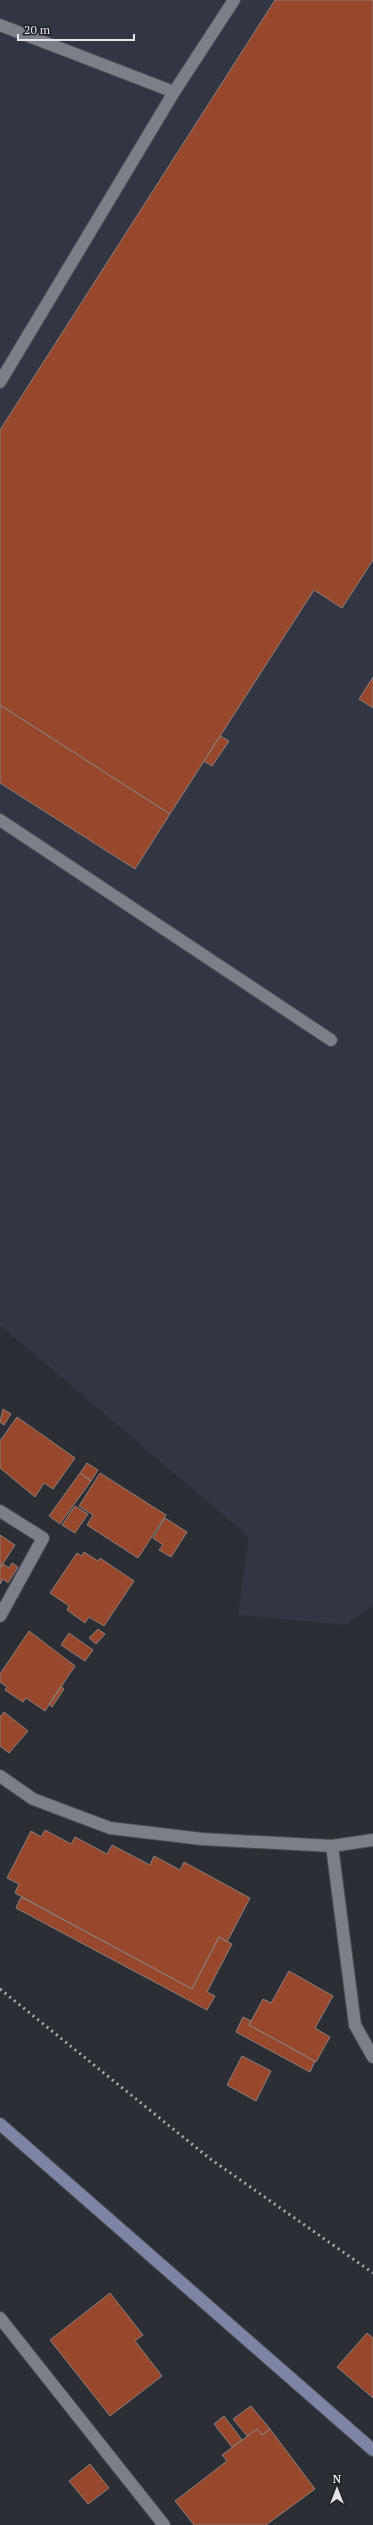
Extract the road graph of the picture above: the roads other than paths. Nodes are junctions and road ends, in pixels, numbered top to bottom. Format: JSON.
{"nodes":[{"id":1,"x":234,"y":0,"type":"edge"},
{"id":2,"x":0,"y":25,"type":"edge"},
{"id":3,"x":174,"y":92,"type":"junction"},
{"id":4,"x":0,"y":382,"type":"edge"},
{"id":5,"x":0,"y":820,"type":"edge"},
{"id":6,"x":331,"y":1040,"type":"dead end"},
{"id":7,"x":0,"y":1511,"type":"edge"},
{"id":8,"x":0,"y":1616,"type":"edge"},
{"id":9,"x":0,"y":1776,"type":"edge"},
{"id":10,"x":373,"y":1840,"type":"edge"},
{"id":11,"x":332,"y":1846,"type":"junction"},
{"id":12,"x":373,"y":2057,"type":"edge"},
{"id":13,"x":0,"y":2124,"type":"edge"},
{"id":14,"x":0,"y":2318,"type":"edge"},
{"id":15,"x":373,"y":2450,"type":"edge"},
{"id":16,"x":164,"y":2525,"type":"edge"}],
"edges":[{"from":1,"to":3,"type":"street"},
{"from":2,"to":3,"type":"street"},
{"from":3,"to":4,"type":"street"},
{"from":5,"to":6,"type":"street"},
{"from":7,"to":8,"type":"street"},
{"from":9,"to":11,"type":"street"},
{"from":10,"to":11,"type":"street"},
{"from":11,"to":12,"type":"street"},
{"from":13,"to":15,"type":"street"},
{"from":14,"to":16,"type":"street"}]}
